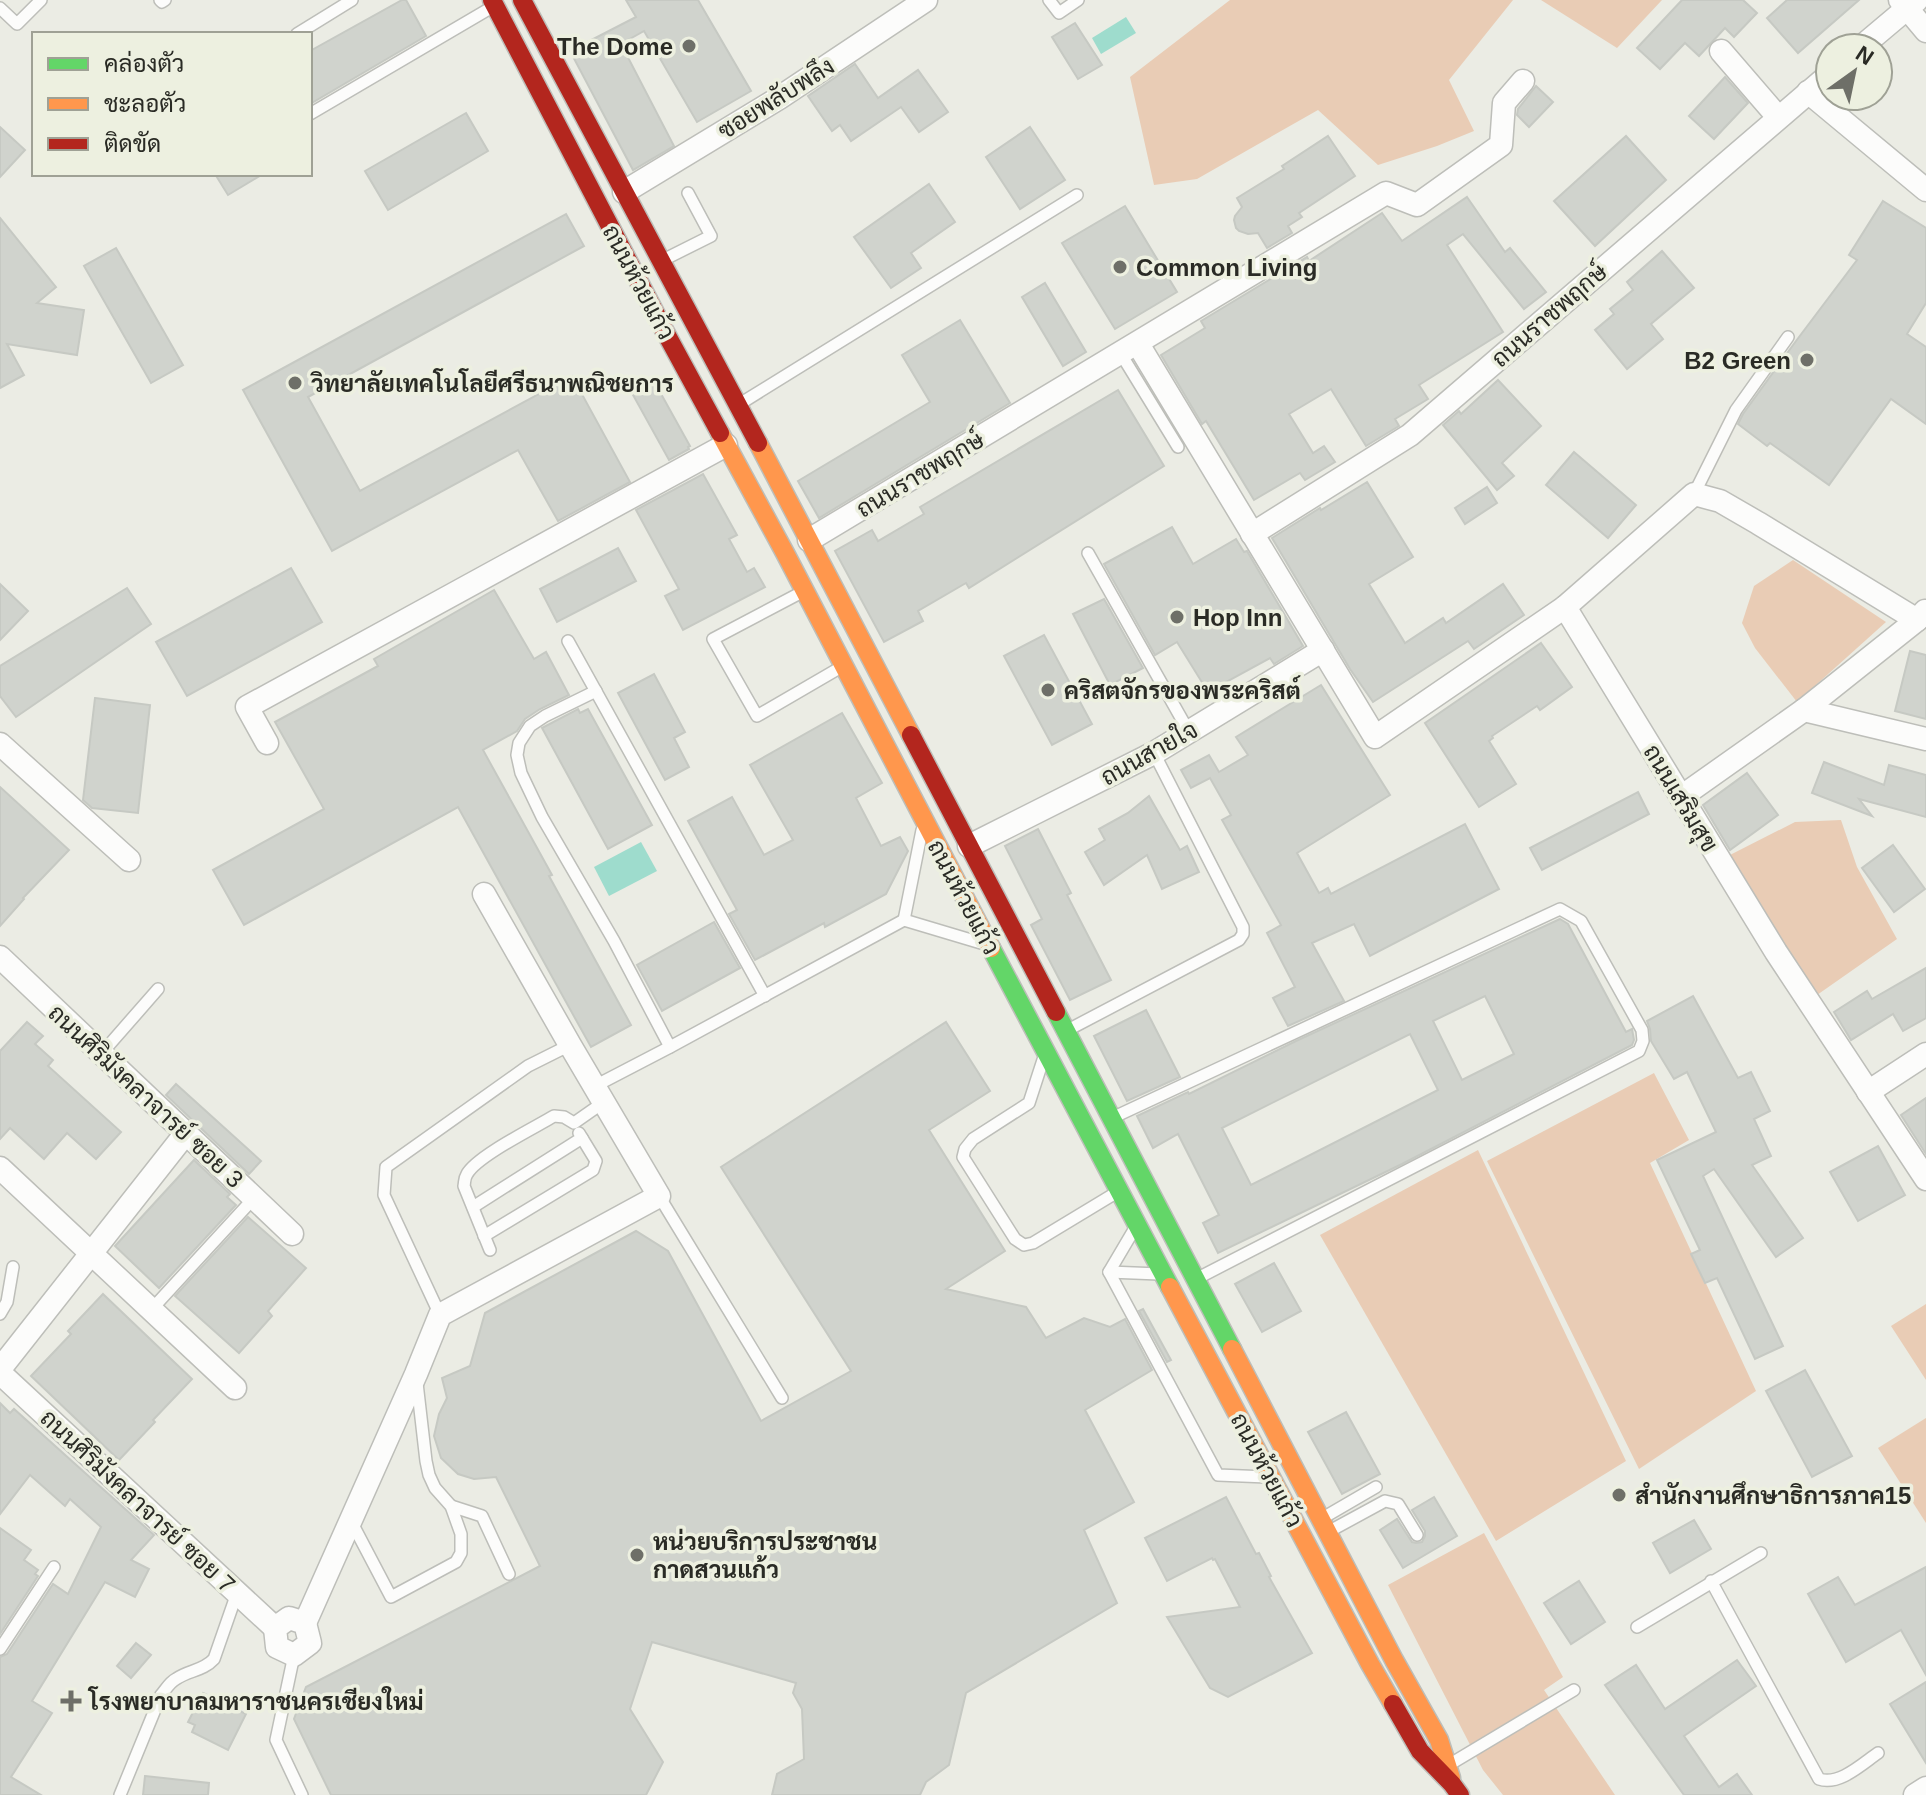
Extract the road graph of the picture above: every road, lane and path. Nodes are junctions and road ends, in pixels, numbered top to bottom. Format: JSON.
{"nodes":[{"id":1,"x":41,"y":0,"type":"edge"},
{"id":2,"x":352,"y":0,"type":"edge"},
{"id":3,"x":522,"y":0,"type":"edge"},
{"id":4,"x":926,"y":0,"type":"edge"},
{"id":5,"x":1049,"y":0,"type":"edge"},
{"id":6,"x":1078,"y":0,"type":"edge"},
{"id":7,"x":493,"y":3,"type":"edge"},
{"id":8,"x":1908,"y":3,"type":"edge"},
{"id":9,"x":0,"y":8,"type":"edge"},
{"id":10,"x":1926,"y":31,"type":"edge"},
{"id":11,"x":300,"y":32,"type":"edge"},
{"id":12,"x":1877,"y":32,"type":"edge"},
{"id":13,"x":1721,"y":51,"type":"dead end"},
{"id":14,"x":1523,"y":81,"type":"dead end"},
{"id":15,"x":1814,"y":87,"type":"edge"},
{"id":16,"x":1808,"y":92,"type":"junction"},
{"id":17,"x":312,"y":113,"type":"edge"},
{"id":18,"x":1778,"y":117,"type":"junction"},
{"id":19,"x":1926,"y":190,"type":"edge"},
{"id":20,"x":624,"y":192,"type":"junction"},
{"id":21,"x":688,"y":193,"type":"dead end"},
{"id":22,"x":1077,"y":195,"type":"dead end"},
{"id":23,"x":661,"y":262,"type":"junction"},
{"id":24,"x":1788,"y":337,"type":"dead end"},
{"id":25,"x":1129,"y":349,"type":"junction"},
{"id":26,"x":737,"y":405,"type":"junction"},
{"id":27,"x":726,"y":445,"type":"junction"},
{"id":28,"x":1178,"y":447,"type":"dead end"},
{"id":29,"x":1694,"y":494,"type":"junction"},
{"id":30,"x":1252,"y":534,"type":"junction"},
{"id":31,"x":809,"y":540,"type":"junction"},
{"id":32,"x":785,"y":553,"type":"junction"},
{"id":33,"x":1088,"y":553,"type":"dead end"},
{"id":34,"x":805,"y":591,"type":"junction"},
{"id":35,"x":1565,"y":607,"type":"junction"},
{"id":36,"x":1921,"y":615,"type":"edge"},
{"id":37,"x":568,"y":641,"type":"dead end"},
{"id":38,"x":1323,"y":650,"type":"junction"},
{"id":39,"x":844,"y":666,"type":"junction"},
{"id":40,"x":596,"y":691,"type":"junction"},
{"id":41,"x":1804,"y":710,"type":"junction"},
{"id":42,"x":1189,"y":732,"type":"junction"},
{"id":43,"x":1926,"y":739,"type":"edge"},
{"id":44,"x":267,"y":743,"type":"dead end"},
{"id":45,"x":0,"y":744,"type":"edge"},
{"id":46,"x":1154,"y":753,"type":"junction"},
{"id":47,"x":1681,"y":797,"type":"junction"},
{"id":48,"x":924,"y":822,"type":"junction"},
{"id":49,"x":969,"y":846,"type":"junction"},
{"id":50,"x":129,"y":860,"type":"dead end"},
{"id":51,"x":484,"y":894,"type":"dead end"},
{"id":52,"x":904,"y":920,"type":"junction"},
{"id":53,"x":989,"y":945,"type":"junction"},
{"id":54,"x":0,"y":957,"type":"edge"},
{"id":55,"x":158,"y":989,"type":"dead end"},
{"id":56,"x":765,"y":996,"type":"junction"},
{"id":57,"x":1066,"y":1031,"type":"junction"},
{"id":58,"x":570,"y":1045,"type":"junction"},
{"id":59,"x":670,"y":1047,"type":"junction"},
{"id":60,"x":1046,"y":1052,"type":"junction"},
{"id":61,"x":102,"y":1053,"type":"junction"},
{"id":62,"x":1926,"y":1054,"type":"edge"},
{"id":63,"x":1868,"y":1092,"type":"junction"},
{"id":64,"x":600,"y":1094,"type":"junction"},
{"id":65,"x":1111,"y":1119,"type":"junction"},
{"id":66,"x":574,"y":1123,"type":"junction"},
{"id":67,"x":186,"y":1133,"type":"junction"},
{"id":68,"x":582,"y":1138,"type":"junction"},
{"id":69,"x":0,"y":1168,"type":"edge"},
{"id":70,"x":1926,"y":1179,"type":"edge"},
{"id":71,"x":1119,"y":1191,"type":"junction"},
{"id":72,"x":659,"y":1196,"type":"junction"},
{"id":73,"x":254,"y":1198,"type":"junction"},
{"id":74,"x":473,"y":1207,"type":"junction"},
{"id":75,"x":1137,"y":1224,"type":"junction"},
{"id":76,"x":292,"y":1234,"type":"dead end"},
{"id":77,"x":484,"y":1236,"type":"junction"},
{"id":78,"x":490,"y":1250,"type":"dead end"},
{"id":79,"x":91,"y":1253,"type":"junction"},
{"id":80,"x":13,"y":1267,"type":"dead end"},
{"id":81,"x":1109,"y":1272,"type":"junction"},
{"id":82,"x":1164,"y":1275,"type":"junction"},
{"id":83,"x":1195,"y":1279,"type":"junction"},
{"id":84,"x":151,"y":1310,"type":"junction"},
{"id":85,"x":0,"y":1314,"type":"edge"},
{"id":86,"x":440,"y":1315,"type":"junction"},
{"id":87,"x":0,"y":1371,"type":"edge"},
{"id":88,"x":416,"y":1374,"type":"junction"},
{"id":89,"x":235,"y":1388,"type":"dead end"},
{"id":90,"x":782,"y":1398,"type":"dead end"},
{"id":91,"x":1271,"y":1477,"type":"junction"},
{"id":92,"x":1376,"y":1487,"type":"dead end"},
{"id":93,"x":451,"y":1506,"type":"junction"},
{"id":94,"x":351,"y":1521,"type":"junction"},
{"id":95,"x":1324,"y":1526,"type":"junction"},
{"id":96,"x":1417,"y":1535,"type":"dead end"},
{"id":97,"x":1761,"y":1553,"type":"dead end"},
{"id":98,"x":54,"y":1567,"type":"dead end"},
{"id":99,"x":509,"y":1574,"type":"dead end"},
{"id":100,"x":1711,"y":1581,"type":"junction"},
{"id":101,"x":237,"y":1593,"type":"junction"},
{"id":102,"x":305,"y":1623,"type":"junction"},
{"id":103,"x":1637,"y":1627,"type":"dead end"},
{"id":104,"x":275,"y":1628,"type":"junction"},
{"id":105,"x":0,"y":1649,"type":"edge"},
{"id":106,"x":294,"y":1655,"type":"junction"},
{"id":107,"x":1574,"y":1690,"type":"dead end"},
{"id":108,"x":1878,"y":1753,"type":"dead end"},
{"id":109,"x":1453,"y":1782,"type":"edge"},
{"id":110,"x":1926,"y":1788,"type":"edge"},
{"id":111,"x":120,"y":1795,"type":"edge"},
{"id":112,"x":302,"y":1795,"type":"edge"},
{"id":113,"x":1915,"y":1795,"type":"edge"}],
"edges":[{"from":1,"to":9,"type":"lane"},
{"from":2,"to":11,"type":"lane"},
{"from":3,"to":20,"type":"main road","name":"ถนนห้วยแก้ว"},
{"from":4,"to":20,"type":"street","name":"ซอยพลับพลึง"},
{"from":5,"to":6,"type":"lane"},
{"from":7,"to":17,"type":"lane"},
{"from":7,"to":27,"type":"main road","name":"ถนนห้วยแก้ว"},
{"from":8,"to":10,"type":"street"},
{"from":8,"to":12,"type":"street"},
{"from":13,"to":18,"type":"street"},
{"from":14,"to":25,"type":"street","name":"ถนนราชพฤกษ์"},
{"from":15,"to":16,"type":"street","name":"ถนนราชพฤกษ์"},
{"from":16,"to":18,"type":"street","name":"ถนนราชพฤกษ์"},
{"from":16,"to":19,"type":"street"},
{"from":18,"to":30,"type":"street","name":"ถนนราชพฤกษ์"},
{"from":20,"to":23,"type":"main road","name":"ถนนห้วยแก้ว"},
{"from":21,"to":23,"type":"lane"},
{"from":22,"to":26,"type":"lane"},
{"from":23,"to":26,"type":"main road","name":"ถนนห้วยแก้ว"},
{"from":24,"to":29,"type":"lane"},
{"from":25,"to":28,"type":"lane"},
{"from":25,"to":30,"type":"street"},
{"from":25,"to":31,"type":"street","name":"ถนนราชพฤกษ์"},
{"from":26,"to":31,"type":"main road","name":"ถนนห้วยแก้ว"},
{"from":27,"to":32,"type":"main road","name":"ถนนห้วยแก้ว"},
{"from":27,"to":44,"type":"street"},
{"from":29,"to":35,"type":"street"},
{"from":29,"to":36,"type":"street"},
{"from":30,"to":38,"type":"street"},
{"from":31,"to":32,"type":"main road","name":"ถนนราชพฤกษ์"},
{"from":31,"to":49,"type":"main road","name":"ถนนห้วยแก้ว"},
{"from":32,"to":34,"type":"main road","name":"ถนนห้วยแก้ว"},
{"from":33,"to":42,"type":"lane"},
{"from":34,"to":39,"type":"main road","name":"ถนนห้วยแก้ว"},
{"from":34,"to":39,"type":"lane"},
{"from":35,"to":38,"type":"street"},
{"from":35,"to":47,"type":"street","name":"ถนนเสริมสุข"},
{"from":36,"to":41,"type":"street"},
{"from":37,"to":40,"type":"lane"},
{"from":38,"to":42,"type":"street","name":"ถนนสายใจ"},
{"from":39,"to":48,"type":"main road","name":"ถนนห้วยแก้ว"},
{"from":40,"to":56,"type":"lane"},
{"from":40,"to":59,"type":"lane"},
{"from":41,"to":43,"type":"street"},
{"from":41,"to":47,"type":"street"},
{"from":42,"to":46,"type":"street","name":"ถนนสายใจ"},
{"from":45,"to":50,"type":"street"},
{"from":46,"to":49,"type":"street","name":"ถนนสายใจ"},
{"from":46,"to":57,"type":"lane"},
{"from":47,"to":63,"type":"street","name":"ถนนเสริมสุข"},
{"from":48,"to":52,"type":"lane"},
{"from":48,"to":53,"type":"main road","name":"ถนนห้วยแก้ว"},
{"from":49,"to":57,"type":"main road","name":"ถนนห้วยแก้ว"},
{"from":51,"to":58,"type":"street"},
{"from":52,"to":53,"type":"lane"},
{"from":52,"to":56,"type":"lane"},
{"from":53,"to":60,"type":"main road","name":"ถนนห้วยแก้ว"},
{"from":54,"to":61,"type":"street","name":"ถนนศิริมังคลาจารย์ ซอย 3"},
{"from":55,"to":61,"type":"lane"},
{"from":56,"to":59,"type":"lane"},
{"from":57,"to":65,"type":"main road","name":"ถนนห้วยแก้ว"},
{"from":58,"to":64,"type":"street"},
{"from":58,"to":86,"type":"lane"},
{"from":59,"to":64,"type":"lane"},
{"from":60,"to":71,"type":"main road","name":"ถนนห้วยแก้ว"},
{"from":60,"to":71,"type":"lane"},
{"from":61,"to":67,"type":"street","name":"ถนนศิริมังคลาจารย์ ซอย 3"},
{"from":62,"to":63,"type":"street"},
{"from":63,"to":70,"type":"street","name":"ถนนเสริมสุข"},
{"from":64,"to":66,"type":"lane"},
{"from":64,"to":72,"type":"street"},
{"from":65,"to":83,"type":"main road","name":"ถนนห้วยแก้ว"},
{"from":65,"to":83,"type":"lane"},
{"from":66,"to":68,"type":"lane"},
{"from":66,"to":74,"type":"lane"},
{"from":67,"to":73,"type":"street","name":"ถนนศิริมังคลาจารย์ ซอย 3"},
{"from":67,"to":79,"type":"street"},
{"from":68,"to":74,"type":"lane"},
{"from":68,"to":77,"type":"lane"},
{"from":69,"to":79,"type":"street"},
{"from":71,"to":75,"type":"main road","name":"ถนนห้วยแก้ว"},
{"from":72,"to":86,"type":"street"},
{"from":72,"to":90,"type":"lane"},
{"from":73,"to":76,"type":"street","name":"ถนนศิริมังคลาจารย์ ซอย 3"},
{"from":73,"to":84,"type":"lane"},
{"from":74,"to":77,"type":"lane"},
{"from":75,"to":81,"type":"lane"},
{"from":75,"to":82,"type":"main road","name":"ถนนห้วยแก้ว"},
{"from":77,"to":78,"type":"lane"},
{"from":79,"to":84,"type":"street"},
{"from":79,"to":87,"type":"street"},
{"from":80,"to":85,"type":"lane"},
{"from":81,"to":82,"type":"lane"},
{"from":81,"to":91,"type":"lane"},
{"from":82,"to":91,"type":"main road","name":"ถนนห้วยแก้ว"},
{"from":83,"to":95,"type":"main road","name":"ถนนห้วยแก้ว"},
{"from":84,"to":89,"type":"street"},
{"from":86,"to":88,"type":"street"},
{"from":87,"to":101,"type":"street","name":"ถนนศิริมังคลาจารย์ ซอย 7"},
{"from":88,"to":93,"type":"lane"},
{"from":88,"to":94,"type":"street"},
{"from":91,"to":109,"type":"main road","name":"ถนนห้วยแก้ว"},
{"from":92,"to":95,"type":"lane"},
{"from":93,"to":94,"type":"lane"},
{"from":93,"to":99,"type":"lane"},
{"from":94,"to":102,"type":"street"},
{"from":95,"to":96,"type":"lane"},
{"from":95,"to":109,"type":"main road","name":"ถนนห้วยแก้ว"},
{"from":97,"to":100,"type":"lane"},
{"from":98,"to":105,"type":"lane"},
{"from":100,"to":103,"type":"lane"},
{"from":100,"to":108,"type":"lane"},
{"from":101,"to":104,"type":"street","name":"ถนนศิริมังคลาจารย์ ซอย 7"},
{"from":101,"to":111,"type":"lane"},
{"from":102,"to":104,"type":"street"},
{"from":102,"to":106,"type":"street"},
{"from":104,"to":106,"type":"street"},
{"from":106,"to":112,"type":"lane"},
{"from":107,"to":109,"type":"lane"},
{"from":110,"to":113,"type":"street"}]}
